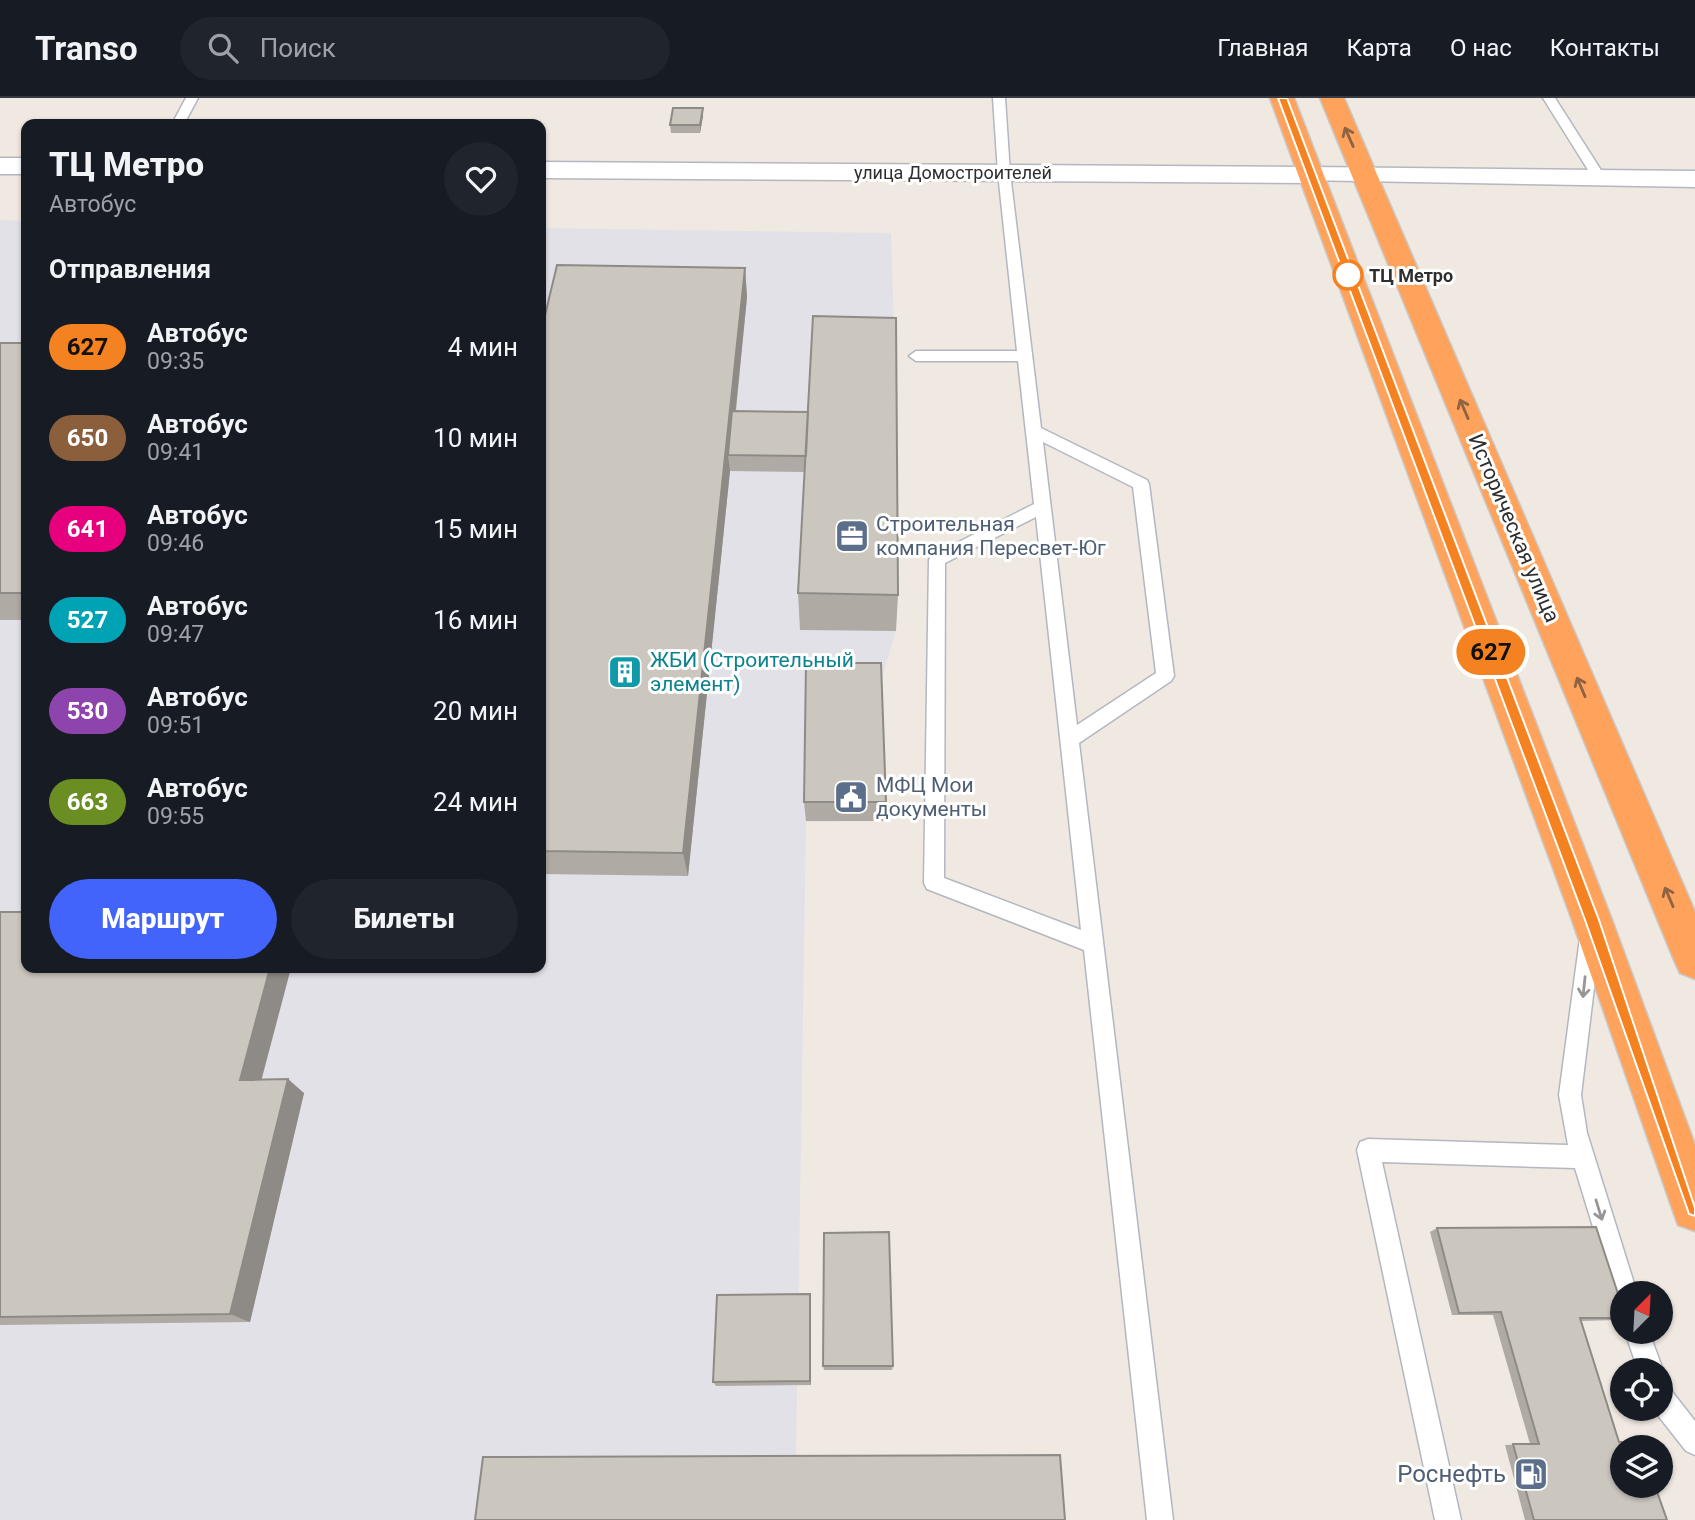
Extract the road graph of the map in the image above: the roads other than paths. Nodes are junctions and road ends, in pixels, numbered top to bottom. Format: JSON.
{"nodes":[{"id":1,"x":192,"y":98,"type":"edge"},
{"id":2,"x":999,"y":98,"type":"edge"},
{"id":3,"x":1282,"y":98,"type":"edge"},
{"id":4,"x":1332,"y":98,"type":"edge"},
{"id":5,"x":1549,"y":98,"type":"edge"},
{"id":6,"x":181,"y":119,"type":"edge"},
{"id":7,"x":0,"y":166,"type":"edge"},
{"id":8,"x":21,"y":166,"type":"edge"},
{"id":9,"x":546,"y":170,"type":"edge"},
{"id":10,"x":1004,"y":173,"type":"junction"},
{"id":11,"x":1310,"y":176,"type":"junction"},
{"id":12,"x":1366,"y":176,"type":"junction"},
{"id":13,"x":1600,"y":178,"type":"junction"},
{"id":14,"x":1695,"y":179,"type":"edge"},
{"id":15,"x":916,"y":356,"type":"dead end"},
{"id":16,"x":1025,"y":356,"type":"junction"},
{"id":17,"x":1034,"y":431,"type":"junction"},
{"id":18,"x":1043,"y":506,"type":"junction"},
{"id":19,"x":1070,"y":740,"type":"junction"},
{"id":20,"x":1592,"y":920,"type":"junction"},
{"id":21,"x":1093,"y":944,"type":"junction"},
{"id":22,"x":1695,"y":960,"type":"edge"},
{"id":23,"x":1583,"y":1157,"type":"junction"},
{"id":24,"x":1695,"y":1208,"type":"edge"},
{"id":25,"x":1621,"y":1281,"type":"edge"},
{"id":26,"x":1673,"y":1414,"type":"edge"},
{"id":27,"x":1695,"y":1442,"type":"edge"},
{"id":28,"x":1160,"y":1520,"type":"edge"},
{"id":29,"x":1448,"y":1520,"type":"edge"}],
"edges":[{"from":1,"to":6,"type":"lane"},
{"from":2,"to":10,"type":"lane"},
{"from":3,"to":11,"type":"highway"},
{"from":12,"to":4,"type":"highway","name":"Историческая улица","one_way":true},
{"from":5,"to":13,"type":"lane"},
{"from":7,"to":8,"type":"street"},
{"from":9,"to":10,"type":"street","name":"улица Домостроителей"},
{"from":10,"to":11,"type":"street","name":"улица Домостроителей"},
{"from":10,"to":16,"type":"lane"},
{"from":11,"to":12,"type":"street","name":"улица Домостроителей"},
{"from":11,"to":20,"type":"highway"},
{"from":12,"to":13,"type":"street","name":"улица Домостроителей"},
{"from":22,"to":12,"type":"highway","name":"Историческая улица","one_way":true},
{"from":13,"to":14,"type":"street","name":"улица Домостроителей"},
{"from":15,"to":16,"type":"lane"},
{"from":16,"to":17,"type":"lane"},
{"from":17,"to":18,"type":"lane"},
{"from":17,"to":19,"type":"lane"},
{"from":18,"to":19,"type":"lane"},
{"from":18,"to":21,"type":"lane"},
{"from":19,"to":21,"type":"lane"},
{"from":20,"to":23,"type":"lane","one_way":true},
{"from":20,"to":24,"type":"highway"},
{"from":21,"to":28,"type":"lane"},
{"from":23,"to":25,"type":"lane","one_way":true},
{"from":23,"to":29,"type":"lane"},
{"from":26,"to":27,"type":"lane"}]}
